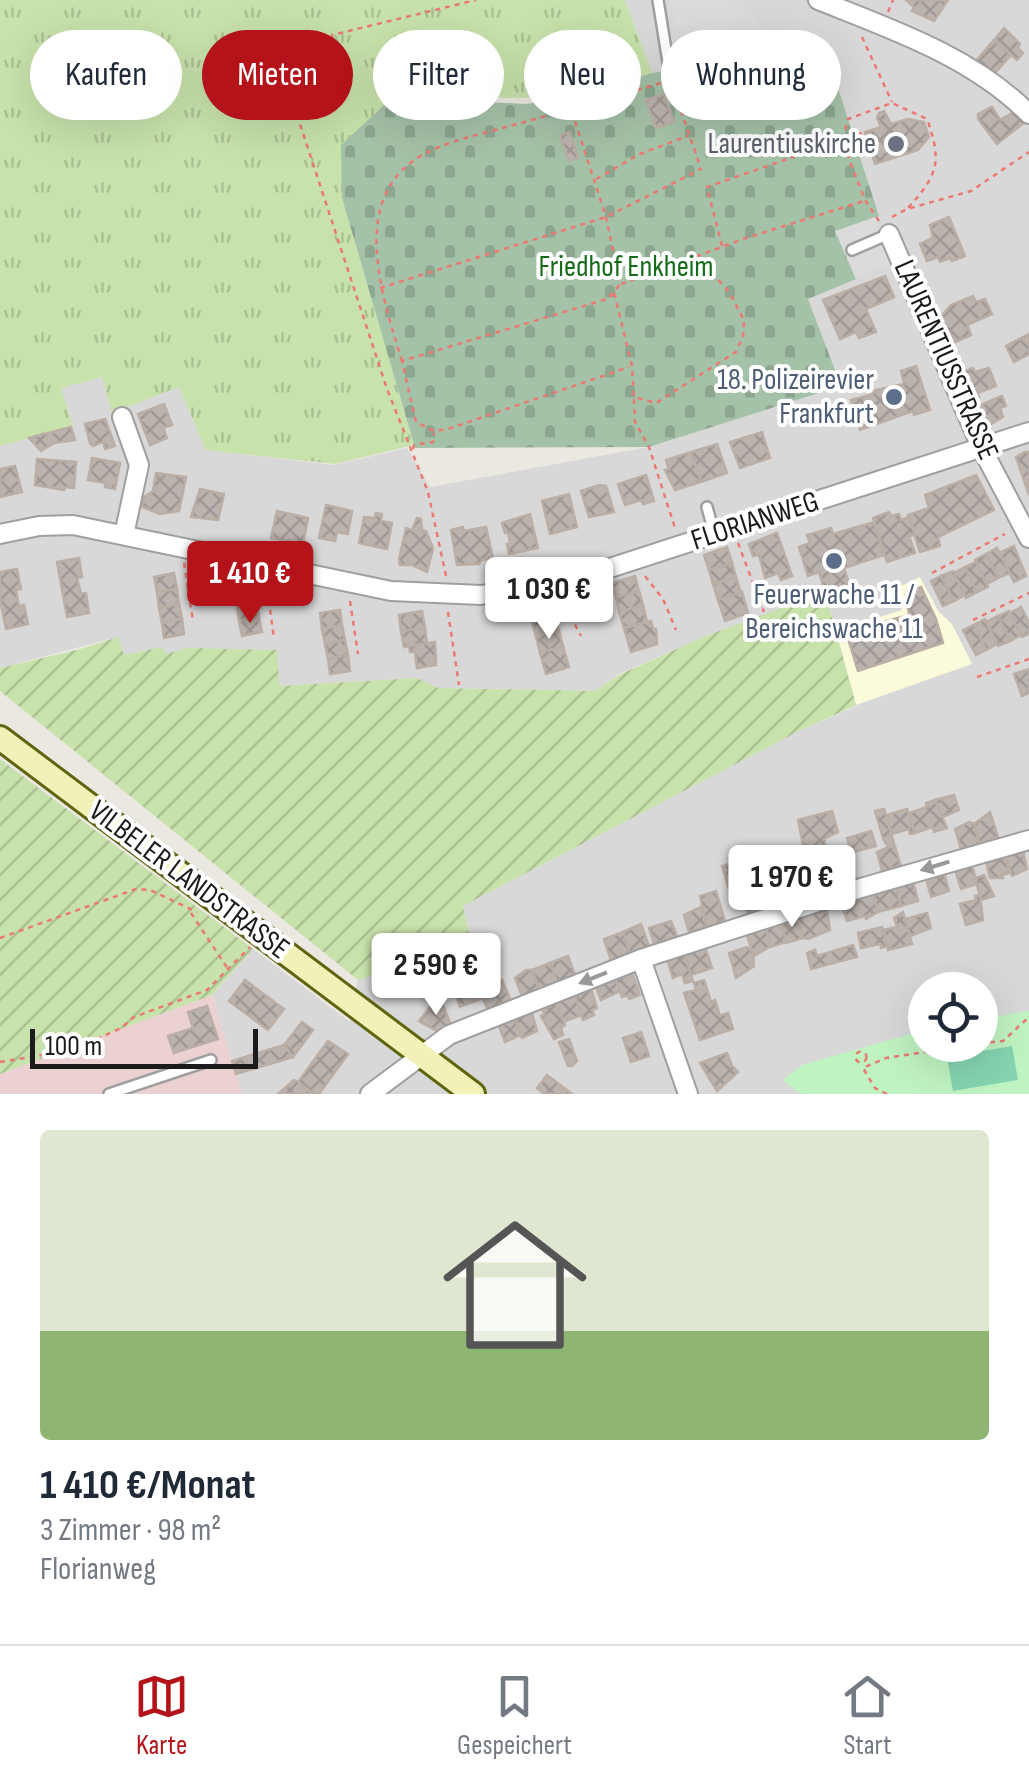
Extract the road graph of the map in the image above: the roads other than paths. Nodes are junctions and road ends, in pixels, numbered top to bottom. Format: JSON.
{"nodes":[{"id":1,"x":658,"y":0,"type":"edge"},
{"id":2,"x":818,"y":0,"type":"edge"},
{"id":3,"x":662,"y":30,"type":"edge"},
{"id":4,"x":1029,"y":114,"type":"edge"},
{"id":5,"x":890,"y":234,"type":"joint"},
{"id":6,"x":852,"y":250,"type":"dead end"},
{"id":7,"x":122,"y":417,"type":"dead end"},
{"id":8,"x":1029,"y":432,"type":"edge"},
{"id":9,"x":981,"y":447,"type":"junction"},
{"id":10,"x":707,"y":507,"type":"dead end"},
{"id":11,"x":723,"y":532,"type":"junction"},
{"id":12,"x":1026,"y":532,"type":"edge"},
{"id":13,"x":0,"y":534,"type":"edge"},
{"id":14,"x":124,"y":535,"type":"junction"},
{"id":15,"x":0,"y":738,"type":"edge"},
{"id":16,"x":1029,"y":840,"type":"edge"},
{"id":17,"x":641,"y":959,"type":"junction"},
{"id":18,"x":422,"y":1055,"type":"junction"},
{"id":19,"x":211,"y":1060,"type":"dead end"},
{"id":20,"x":109,"y":1094,"type":"edge"},
{"id":21,"x":370,"y":1094,"type":"edge"},
{"id":22,"x":473,"y":1094,"type":"edge"},
{"id":23,"x":688,"y":1094,"type":"edge"}],
"edges":[{"from":1,"to":3,"type":"lane"},
{"from":2,"to":4,"type":"street"},
{"from":5,"to":6,"type":"lane"},
{"from":5,"to":9,"type":"street","name":"LAURENTIUSSTRASSE"},
{"from":7,"to":14,"type":"street"},
{"from":8,"to":9,"type":"street","name":"FLORIANWEG"},
{"from":9,"to":11,"type":"street","name":"FLORIANWEG"},
{"from":9,"to":12,"type":"street","name":"LAURENTIUSSTRASSE"},
{"from":10,"to":11,"type":"lane"},
{"from":11,"to":14,"type":"street","name":"FLORIANWEG"},
{"from":13,"to":14,"type":"street","name":"FLORIANWEG"},
{"from":15,"to":18,"type":"main road","name":"VILBELER LANDSTRASSE"},
{"from":16,"to":17,"type":"street","one_way":true},
{"from":17,"to":18,"type":"street","one_way":true},
{"from":17,"to":23,"type":"street"},
{"from":18,"to":21,"type":"street"},
{"from":18,"to":22,"type":"main road","name":"VILBELER LANDSTRASSE"},
{"from":19,"to":20,"type":"lane"}]}
